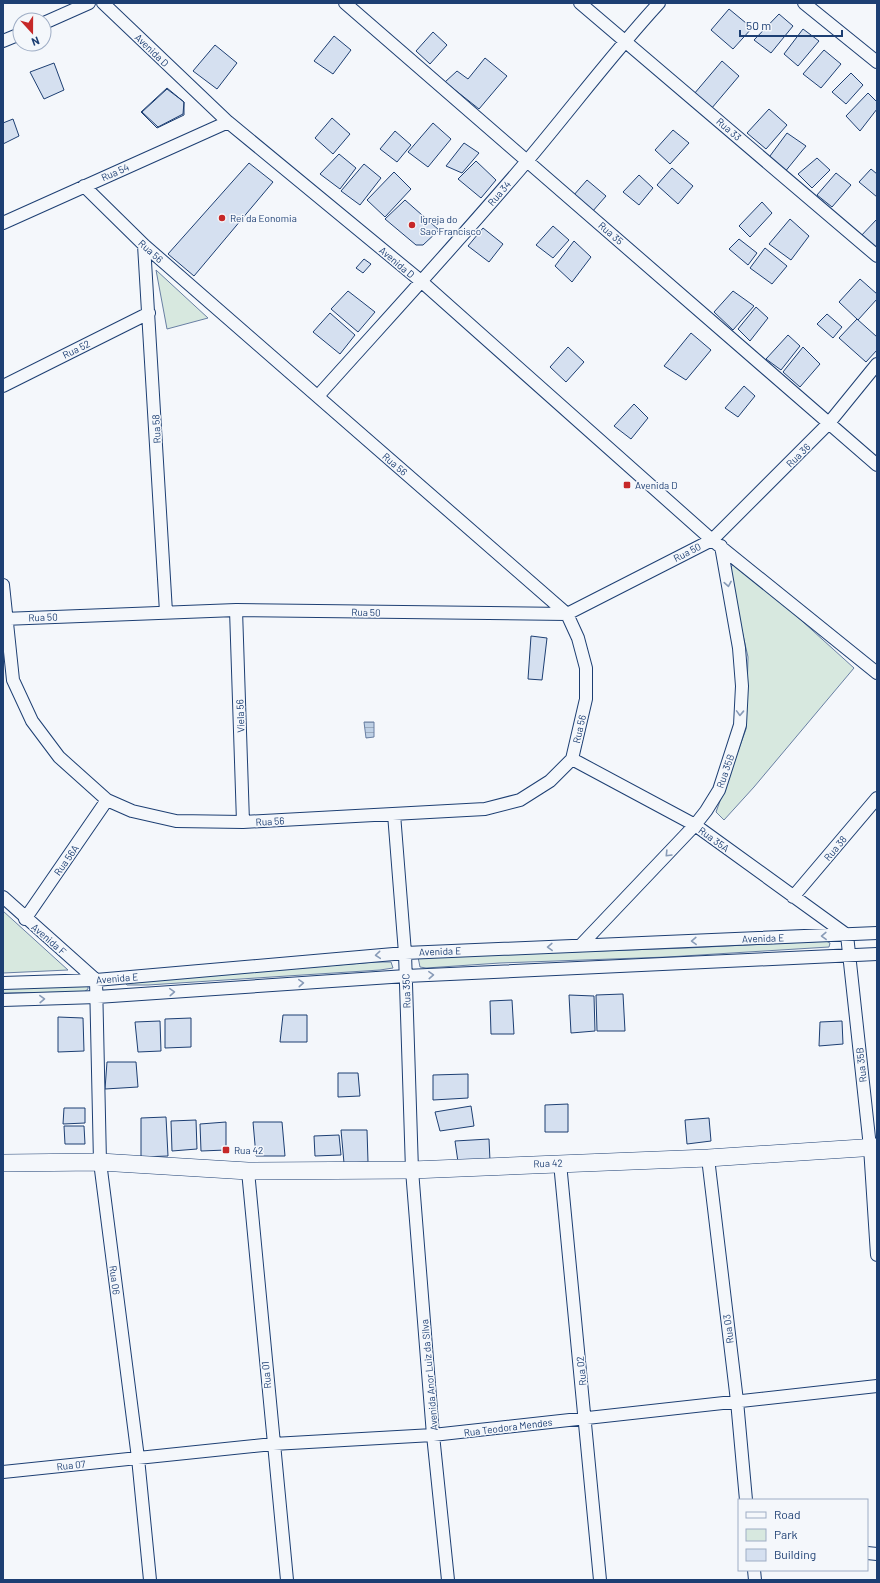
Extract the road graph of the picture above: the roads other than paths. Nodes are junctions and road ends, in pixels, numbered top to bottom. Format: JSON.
{"nodes":[{"id":1,"x":89,"y":3,"type":"edge"},
{"id":2,"x":103,"y":3,"type":"edge"},
{"id":3,"x":345,"y":3,"type":"edge"},
{"id":4,"x":580,"y":3,"type":"edge"},
{"id":5,"x":659,"y":3,"type":"edge"},
{"id":6,"x":804,"y":3,"type":"edge"},
{"id":7,"x":52,"y":19,"type":"edge"},
{"id":8,"x":625,"y":40,"type":"junction"},
{"id":9,"x":877,"y":62,"type":"edge"},
{"id":10,"x":228,"y":122,"type":"junction"},
{"id":11,"x":527,"y":160,"type":"junction"},
{"id":12,"x":84,"y":186,"type":"junction"},
{"id":13,"x":3,"y":223,"type":"edge"},
{"id":14,"x":144,"y":245,"type":"junction"},
{"id":15,"x":877,"y":256,"type":"edge"},
{"id":16,"x":422,"y":282,"type":"junction"},
{"id":17,"x":149,"y":313,"type":"junction"},
{"id":18,"x":877,"y":364,"type":"edge"},
{"id":19,"x":3,"y":386,"type":"edge"},
{"id":20,"x":318,"y":396,"type":"junction"},
{"id":21,"x":830,"y":423,"type":"junction"},
{"id":22,"x":877,"y":465,"type":"edge"},
{"id":23,"x":716,"y":543,"type":"junction"},
{"id":24,"x":3,"y":585,"type":"edge"},
{"id":25,"x":236,"y":610,"type":"junction"},
{"id":26,"x":166,"y":612,"type":"junction"},
{"id":27,"x":567,"y":614,"type":"junction"},
{"id":28,"x":4,"y":619,"type":"edge"},
{"id":29,"x":877,"y":673,"type":"edge"},
{"id":30,"x":572,"y":759,"type":"junction"},
{"id":31,"x":877,"y":798,"type":"edge"},
{"id":32,"x":107,"y":800,"type":"junction"},
{"id":33,"x":394,"y":814,"type":"junction"},
{"id":34,"x":243,"y":822,"type":"junction"},
{"id":35,"x":695,"y":825,"type":"junction"},
{"id":36,"x":3,"y":897,"type":"edge"},
{"id":37,"x":793,"y":897,"type":"junction"},
{"id":38,"x":25,"y":919,"type":"junction"},
{"id":39,"x":877,"y":934,"type":"edge"},
{"id":40,"x":847,"y":935,"type":"junction"},
{"id":41,"x":580,"y":946,"type":"junction"},
{"id":42,"x":405,"y":953,"type":"junction"},
{"id":43,"x":877,"y":954,"type":"edge"},
{"id":44,"x":849,"y":955,"type":"junction"},
{"id":45,"x":406,"y":976,"type":"junction"},
{"id":46,"x":96,"y":980,"type":"junction"},
{"id":47,"x":3,"y":983,"type":"edge"},
{"id":48,"x":97,"y":997,"type":"junction"},
{"id":49,"x":3,"y":1000,"type":"edge"},
{"id":50,"x":873,"y":1147,"type":"edge"},
{"id":51,"x":708,"y":1158,"type":"junction"},
{"id":52,"x":100,"y":1162,"type":"junction"},
{"id":53,"x":3,"y":1163,"type":"edge"},
{"id":54,"x":560,"y":1163,"type":"junction"},
{"id":55,"x":412,"y":1170,"type":"junction"},
{"id":56,"x":248,"y":1171,"type":"junction"},
{"id":57,"x":877,"y":1255,"type":"edge"},
{"id":58,"x":877,"y":1386,"type":"edge"},
{"id":59,"x":736,"y":1401,"type":"junction"},
{"id":60,"x":586,"y":1418,"type":"junction"},
{"id":61,"x":434,"y":1436,"type":"junction"},
{"id":62,"x":273,"y":1444,"type":"junction"},
{"id":63,"x":138,"y":1458,"type":"junction"},
{"id":64,"x":3,"y":1472,"type":"edge"},
{"id":65,"x":746,"y":1499,"type":"edge"},
{"id":66,"x":150,"y":1580,"type":"edge"},
{"id":67,"x":287,"y":1580,"type":"edge"},
{"id":68,"x":448,"y":1580,"type":"edge"},
{"id":69,"x":600,"y":1580,"type":"edge"}],
"edges":[{"from":1,"to":7,"type":"street"},
{"from":2,"to":10,"type":"street","name":"Avenida D"},
{"from":3,"to":11,"type":"street","name":"Rua 35"},
{"from":4,"to":8,"type":"street","name":"Rua 33"},
{"from":5,"to":8,"type":"street","name":"Rua 34"},
{"from":6,"to":9,"type":"street"},
{"from":8,"to":11,"type":"street","name":"Rua 34"},
{"from":8,"to":15,"type":"street","name":"Rua 33"},
{"from":10,"to":12,"type":"street","name":"Rua 54"},
{"from":10,"to":16,"type":"street","name":"Avenida D"},
{"from":11,"to":16,"type":"street","name":"Rua 34"},
{"from":11,"to":21,"type":"street","name":"Rua 35"},
{"from":12,"to":13,"type":"street","name":"Rua 54"},
{"from":12,"to":14,"type":"street","name":"Rua 56"},
{"from":14,"to":17,"type":"street","name":"Rua 58"},
{"from":14,"to":20,"type":"street","name":"Rua 56"},
{"from":16,"to":20,"type":"street","name":"Rua 34"},
{"from":16,"to":23,"type":"street","name":"Avenida D"},
{"from":17,"to":19,"type":"street","name":"Rua 52"},
{"from":17,"to":26,"type":"street","name":"Rua 58"},
{"from":18,"to":21,"type":"street","name":"Rua 36"},
{"from":20,"to":27,"type":"street","name":"Rua 56"},
{"from":21,"to":22,"type":"street","name":"Rua 35"},
{"from":21,"to":23,"type":"street","name":"Rua 36"},
{"from":23,"to":27,"type":"street","name":"Rua 50"},
{"from":23,"to":29,"type":"street","name":"Avenida D"},
{"from":23,"to":35,"type":"street","name":"Rua 35B","one_way":true},
{"from":24,"to":28,"type":"street","name":"Rua 56"},
{"from":25,"to":26,"type":"street","name":"Rua 50"},
{"from":25,"to":27,"type":"street","name":"Rua 50"},
{"from":25,"to":34,"type":"street","name":"Viela 56"},
{"from":26,"to":28,"type":"street","name":"Rua 50"},
{"from":27,"to":30,"type":"street","name":"Rua 56"},
{"from":28,"to":32,"type":"street","name":"Rua 56"},
{"from":30,"to":33,"type":"street","name":"Rua 56"},
{"from":30,"to":35,"type":"street","name":"Rua 35A"},
{"from":31,"to":37,"type":"street","name":"Rua 38"},
{"from":32,"to":34,"type":"street","name":"Rua 56"},
{"from":32,"to":38,"type":"street","name":"Rua 56A"},
{"from":33,"to":34,"type":"street","name":"Rua 56"},
{"from":33,"to":42,"type":"street","name":"Rua 35C"},
{"from":35,"to":37,"type":"street","name":"Rua 35A"},
{"from":35,"to":41,"type":"street","name":"Rua 35B","one_way":true},
{"from":36,"to":38,"type":"street","name":"Avenida F"},
{"from":37,"to":40,"type":"street","name":"Rua 35A"},
{"from":38,"to":46,"type":"street","name":"Avenida F"},
{"from":39,"to":40,"type":"street","name":"Avenida E"},
{"from":40,"to":41,"type":"street","name":"Avenida E","one_way":true},
{"from":40,"to":44,"type":"street","name":"Rua 35B"},
{"from":41,"to":42,"type":"street","name":"Avenida E","one_way":true},
{"from":42,"to":45,"type":"street","name":"Rua 35C"},
{"from":42,"to":46,"type":"street","name":"Avenida E","one_way":true},
{"from":43,"to":44,"type":"street","name":"Avenida E"},
{"from":45,"to":44,"type":"street","name":"Avenida E","one_way":true},
{"from":44,"to":50,"type":"street","name":"Rua 35B"},
{"from":48,"to":45,"type":"street","name":"Avenida E","one_way":true},
{"from":45,"to":55,"type":"street","name":"Rua 35C"},
{"from":46,"to":47,"type":"street","name":"Avenida E"},
{"from":46,"to":48,"type":"street","name":"Rua 06"},
{"from":49,"to":48,"type":"street","name":"Avenida E","one_way":true},
{"from":48,"to":52,"type":"street","name":"Rua 06"},
{"from":50,"to":51,"type":"street","name":"Rua 42"},
{"from":50,"to":57,"type":"street","name":"Rua 35B"},
{"from":51,"to":54,"type":"street","name":"Rua 42"},
{"from":51,"to":59,"type":"street","name":"Rua 03"},
{"from":52,"to":53,"type":"street","name":"Rua 42"},
{"from":52,"to":56,"type":"street","name":"Rua 42"},
{"from":52,"to":63,"type":"street","name":"Rua 06"},
{"from":54,"to":55,"type":"street","name":"Rua 42"},
{"from":54,"to":60,"type":"street","name":"Rua 02"},
{"from":55,"to":56,"type":"street","name":"Rua 42"},
{"from":55,"to":61,"type":"street","name":"Avenida Anor Luiz da Silva"},
{"from":56,"to":62,"type":"street","name":"Rua 01"},
{"from":58,"to":59,"type":"street","name":"Rua Teodora Mendes"},
{"from":59,"to":60,"type":"street","name":"Rua Teodora Mendes"},
{"from":59,"to":65,"type":"street","name":"Rua 03"},
{"from":60,"to":61,"type":"street","name":"Rua Teodora Mendes"},
{"from":60,"to":69,"type":"street","name":"Rua 02"},
{"from":61,"to":62,"type":"street","name":"Rua Teodora Mendes"},
{"from":61,"to":68,"type":"street","name":"Avenida Anor Luiz da Silva"},
{"from":62,"to":63,"type":"street","name":"Rua Teodora Mendes"},
{"from":62,"to":67,"type":"street","name":"Rua 01"},
{"from":63,"to":64,"type":"street","name":"Rua 07"},
{"from":63,"to":66,"type":"street","name":"Rua 06"}]}
